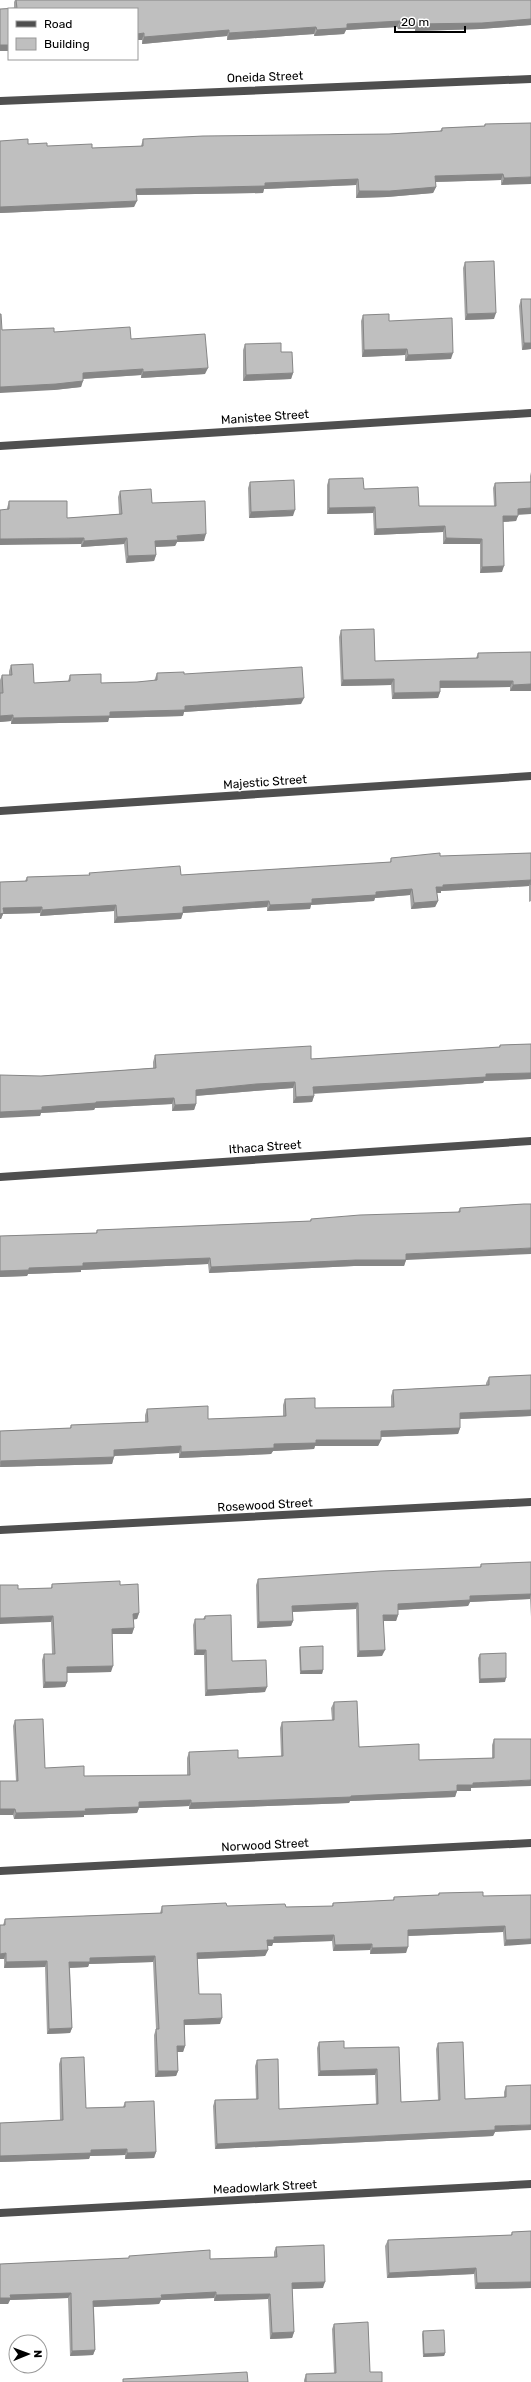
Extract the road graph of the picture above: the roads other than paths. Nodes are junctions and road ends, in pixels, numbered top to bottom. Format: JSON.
{"nodes":[{"id":1,"x":531,"y":79,"type":"edge"},
{"id":2,"x":0,"y":101,"type":"edge"},
{"id":3,"x":531,"y":413,"type":"edge"},
{"id":4,"x":0,"y":446,"type":"edge"},
{"id":5,"x":531,"y":776,"type":"edge"},
{"id":6,"x":0,"y":811,"type":"edge"},
{"id":7,"x":531,"y":1141,"type":"edge"},
{"id":8,"x":0,"y":1177,"type":"edge"},
{"id":9,"x":531,"y":1502,"type":"edge"},
{"id":10,"x":0,"y":1530,"type":"edge"},
{"id":11,"x":531,"y":1843,"type":"edge"},
{"id":12,"x":0,"y":1871,"type":"edge"},
{"id":13,"x":531,"y":2184,"type":"edge"},
{"id":14,"x":0,"y":2213,"type":"edge"}],
"edges":[{"from":1,"to":2,"type":"street","name":"Oneida Street"},
{"from":3,"to":4,"type":"street","name":"Manistee Street"},
{"from":5,"to":6,"type":"street","name":"Majestic Street"},
{"from":7,"to":8,"type":"street","name":"Ithaca Street"},
{"from":9,"to":10,"type":"street","name":"Rosewood Street"},
{"from":11,"to":12,"type":"street","name":"Norwood Street"},
{"from":13,"to":14,"type":"street","name":"Meadowlark Street"}]}
